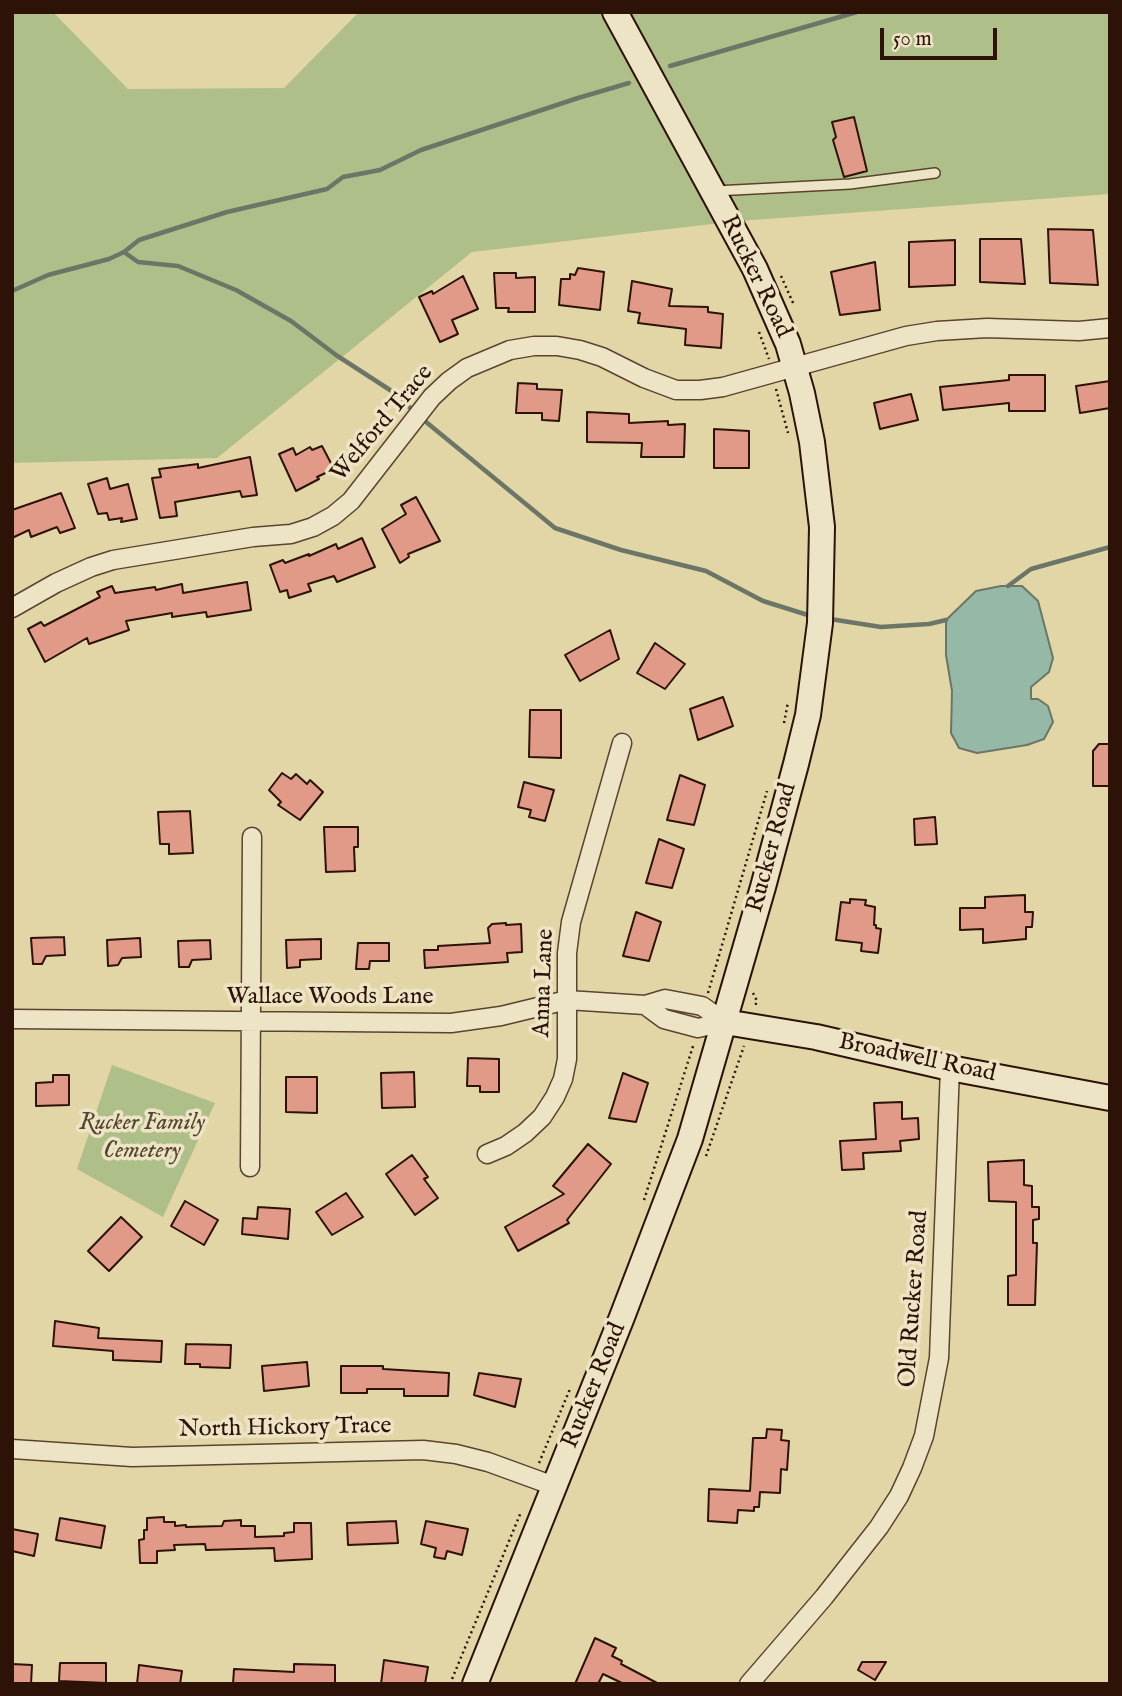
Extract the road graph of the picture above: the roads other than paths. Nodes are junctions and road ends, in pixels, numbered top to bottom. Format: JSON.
{"nodes":[{"id":1,"x":615,"y":12,"type":"edge"},
{"id":2,"x":935,"y":173,"type":"dead end"},
{"id":3,"x":713,"y":191,"type":"junction"},
{"id":4,"x":1110,"y":328,"type":"edge"},
{"id":5,"x":784,"y":370,"type":"junction"},
{"id":6,"x":12,"y":608,"type":"edge"},
{"id":7,"x":622,"y":743,"type":"dead end"},
{"id":8,"x":252,"y":837,"type":"dead end"},
{"id":9,"x":567,"y":1000,"type":"junction"},
{"id":10,"x":645,"y":1005,"type":"junction"},
{"id":11,"x":12,"y":1019,"type":"edge"},
{"id":12,"x":250,"y":1022,"type":"junction"},
{"id":13,"x":725,"y":1022,"type":"junction"},
{"id":14,"x":950,"y":1068,"type":"junction"},
{"id":15,"x":1110,"y":1098,"type":"edge"},
{"id":16,"x":487,"y":1154,"type":"dead end"},
{"id":17,"x":250,"y":1167,"type":"dead end"},
{"id":18,"x":12,"y":1449,"type":"edge"},
{"id":19,"x":544,"y":1481,"type":"junction"},
{"id":20,"x":475,"y":1684,"type":"edge"},
{"id":21,"x":749,"y":1684,"type":"edge"}],
"edges":[{"from":1,"to":3,"type":"main road","name":"Rucker Road"},
{"from":2,"to":3,"type":"lane"},
{"from":3,"to":5,"type":"main road","name":"Rucker Road"},
{"from":4,"to":5,"type":"street","name":"Welford Trace"},
{"from":5,"to":6,"type":"street","name":"Welford Trace"},
{"from":5,"to":13,"type":"main road","name":"Rucker Road"},
{"from":7,"to":9,"type":"street","name":"Anna Lane"},
{"from":8,"to":12,"type":"street"},
{"from":9,"to":10,"type":"street","name":"Wallace Woods Lane"},
{"from":9,"to":12,"type":"street","name":"Wallace Woods Lane"},
{"from":9,"to":16,"type":"street","name":"Anna Lane"},
{"from":10,"to":13,"type":"street","name":"Wallace Woods Lane"},
{"from":10,"to":13,"type":"street","name":"Wallace Woods Lane"},
{"from":11,"to":12,"type":"street","name":"Wallace Woods Lane"},
{"from":12,"to":17,"type":"street"},
{"from":13,"to":14,"type":"main road","name":"Broadwell Road"},
{"from":13,"to":19,"type":"main road","name":"Rucker Road"},
{"from":14,"to":15,"type":"main road","name":"Broadwell Road"},
{"from":14,"to":21,"type":"street","name":"Old Rucker Road"},
{"from":18,"to":19,"type":"street","name":"North Hickory Trace"},
{"from":19,"to":20,"type":"main road","name":"Rucker Road"}]}
